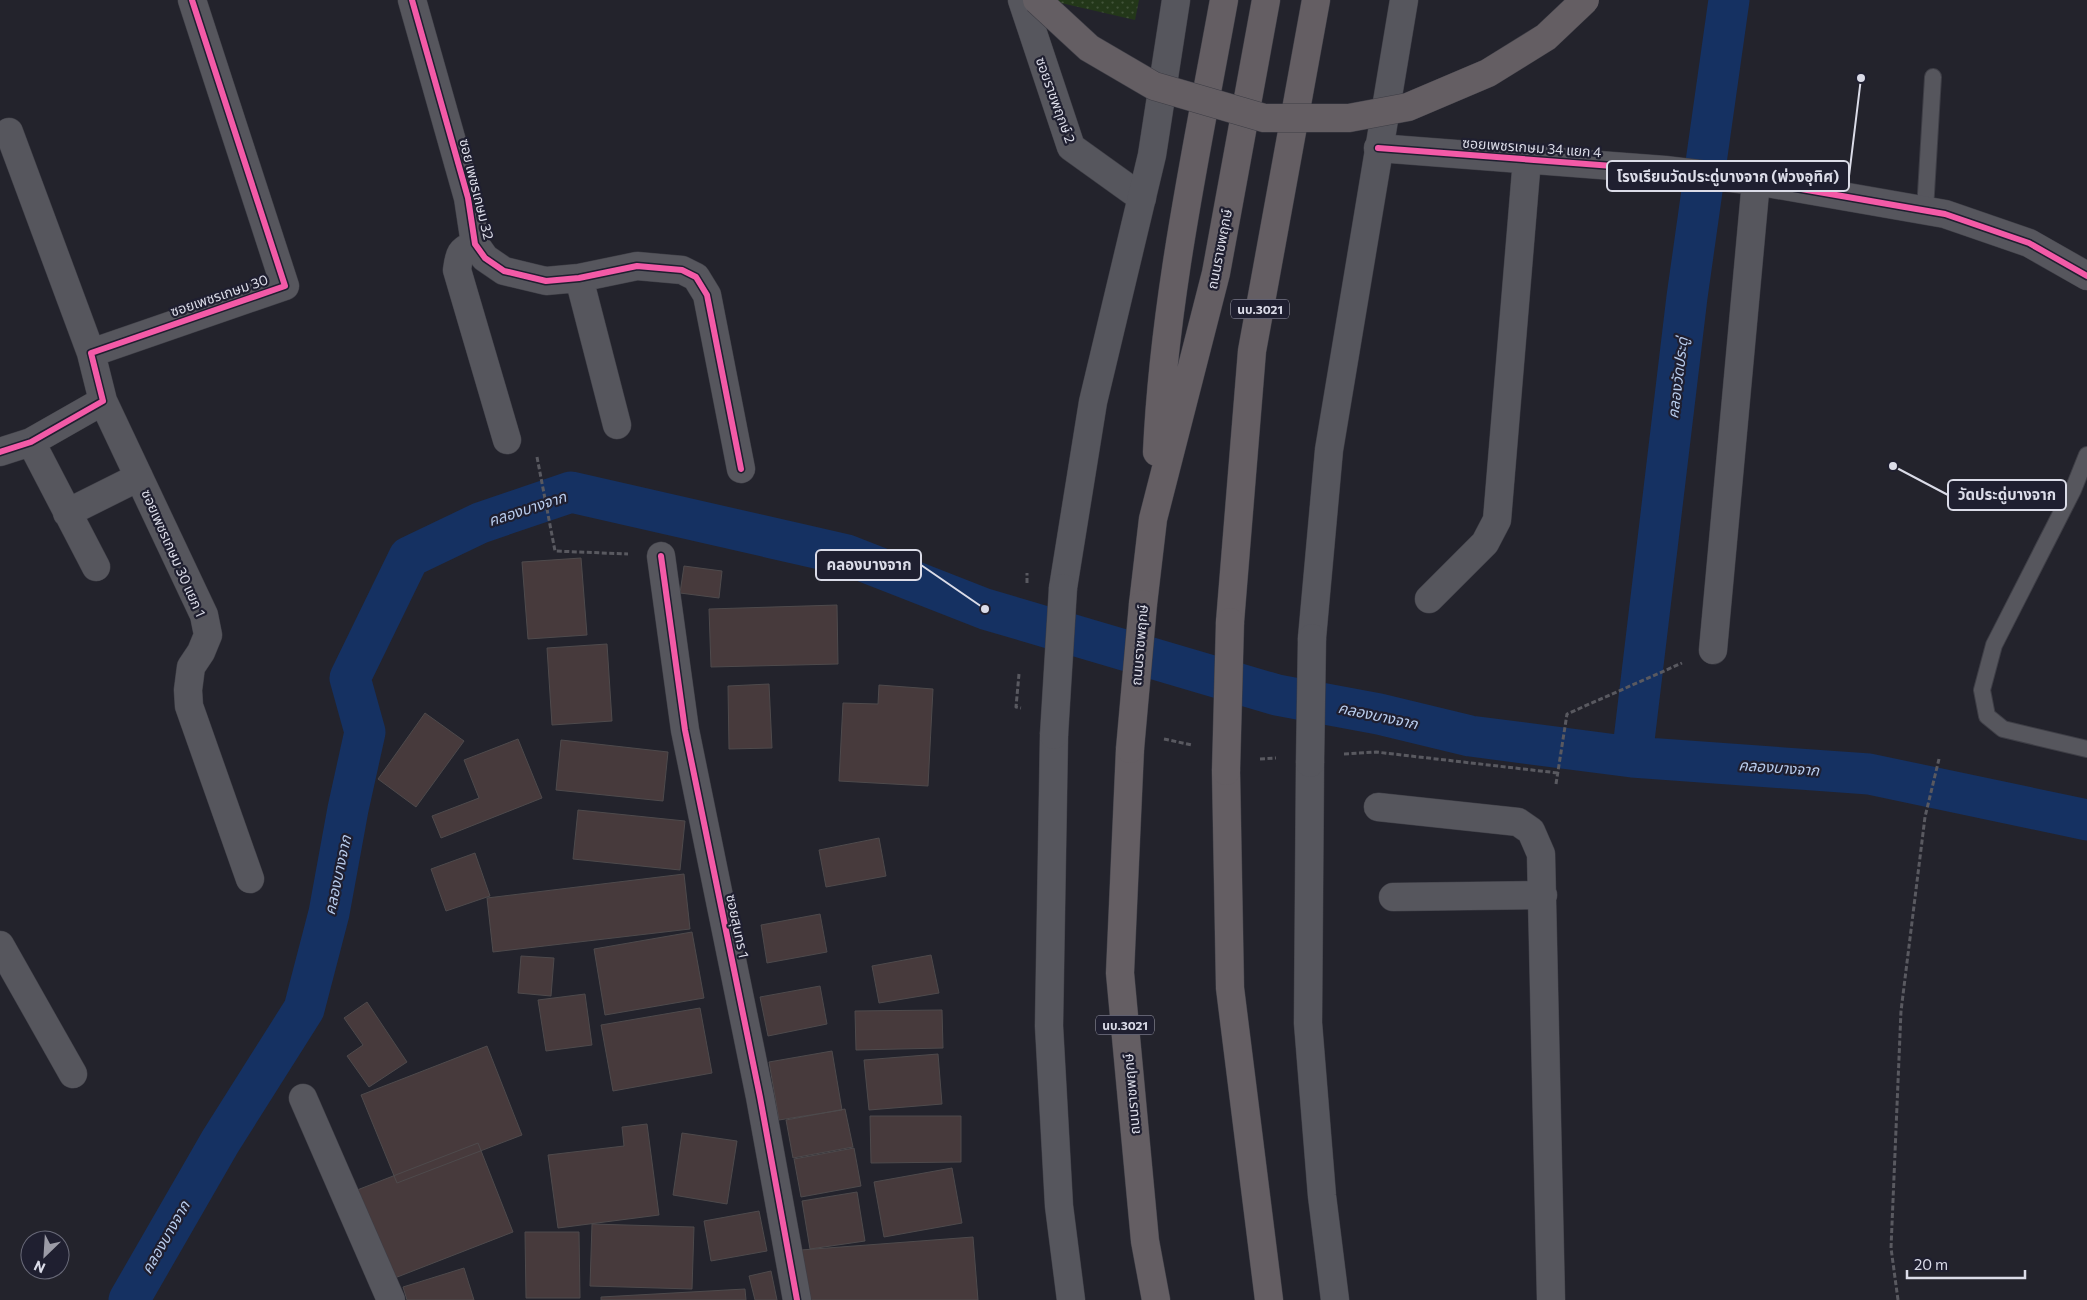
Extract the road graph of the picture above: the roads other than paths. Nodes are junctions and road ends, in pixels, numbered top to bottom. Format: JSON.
{"nodes":[{"id":1,"x":192,"y":0,"type":"edge"},
{"id":2,"x":412,"y":0,"type":"edge"},
{"id":3,"x":1022,"y":0,"type":"edge"},
{"id":4,"x":1036,"y":0,"type":"edge"},
{"id":5,"x":1176,"y":0,"type":"edge"},
{"id":6,"x":1193,"y":0,"type":"edge"},
{"id":7,"x":1224,"y":0,"type":"edge"},
{"id":8,"x":1266,"y":0,"type":"edge"},
{"id":9,"x":1316,"y":0,"type":"edge"},
{"id":10,"x":1404,"y":0,"type":"edge"},
{"id":11,"x":1585,"y":0,"type":"edge"},
{"id":12,"x":1933,"y":77,"type":"dead end"},
{"id":13,"x":9,"y":132,"type":"dead end"},
{"id":14,"x":1378,"y":148,"type":"junction"},
{"id":15,"x":1152,"y":155,"type":"junction"},
{"id":16,"x":1527,"y":159,"type":"junction"},
{"id":17,"x":1746,"y":180,"type":"junction"},
{"id":18,"x":1142,"y":198,"type":"junction"},
{"id":19,"x":1925,"y":210,"type":"junction"},
{"id":20,"x":475,"y":244,"type":"junction"},
{"id":21,"x":2087,"y":276,"type":"edge"},
{"id":22,"x":579,"y":278,"type":"junction"},
{"id":23,"x":91,"y":352,"type":"junction"},
{"id":24,"x":103,"y":401,"type":"junction"},
{"id":25,"x":617,"y":425,"type":"dead end"},
{"id":26,"x":507,"y":440,"type":"road end"},
{"id":27,"x":31,"y":442,"type":"junction"},
{"id":28,"x":0,"y":452,"type":"edge"},
{"id":29,"x":2087,"y":455,"type":"edge"},
{"id":30,"x":741,"y":469,"type":"dead end"},
{"id":31,"x":140,"y":477,"type":"junction"},
{"id":32,"x":67,"y":513,"type":"junction"},
{"id":33,"x":1153,"y":518,"type":"junction"},
{"id":34,"x":661,"y":556,"type":"road end"},
{"id":35,"x":96,"y":568,"type":"dead end"},
{"id":36,"x":1429,"y":599,"type":"dead end"},
{"id":37,"x":1713,"y":650,"type":"dead end"},
{"id":38,"x":2087,"y":749,"type":"edge"},
{"id":39,"x":1378,"y":807,"type":"dead end"},
{"id":40,"x":250,"y":879,"type":"dead end"},
{"id":41,"x":1542,"y":895,"type":"junction"},
{"id":42,"x":1393,"y":897,"type":"dead end"},
{"id":43,"x":0,"y":945,"type":"edge"},
{"id":44,"x":72,"y":1074,"type":"dead end"},
{"id":45,"x":303,"y":1098,"type":"dead end"},
{"id":46,"x":392,"y":1300,"type":"edge"},
{"id":47,"x":797,"y":1300,"type":"edge"},
{"id":48,"x":1071,"y":1300,"type":"edge"},
{"id":49,"x":1156,"y":1300,"type":"edge"},
{"id":50,"x":1269,"y":1300,"type":"edge"},
{"id":51,"x":1335,"y":1300,"type":"edge"},
{"id":52,"x":1551,"y":1300,"type":"edge"}],
"edges":[{"from":1,"to":23,"type":"street","name":"ซอยเพชรเกษม 30"},
{"from":2,"to":20,"type":"street","name":"ซอย เพชรเกษม 32"},
{"from":3,"to":18,"type":"street","name":"ซอยราชพฤกษ์ 2"},
{"from":4,"to":11,"type":"main road","bridge":true},
{"from":5,"to":15,"type":"street"},
{"from":6,"to":15,"type":"street"},
{"from":7,"to":33,"type":"main road"},
{"from":8,"to":33,"type":"main road","name":"ถนนราชพฤกษ์","number":"นบ.3021"},
{"from":9,"to":50,"type":"main road","number":"นบ.3021","bridge":true},
{"from":10,"to":14,"type":"street"},
{"from":12,"to":19,"type":"lane"},
{"from":13,"to":23,"type":"street"},
{"from":14,"to":16,"type":"street","name":"ซอยเพชรเกษม 34 แยก 4"},
{"from":14,"to":51,"type":"street","bridge":true},
{"from":15,"to":18,"type":"street"},
{"from":16,"to":17,"type":"street","name":"ซอยเพชรเกษม 34 แยก 4"},
{"from":16,"to":36,"type":"street"},
{"from":17,"to":19,"type":"street","name":"ซอยเพชรเกษม 34 แยก 4"},
{"from":17,"to":37,"type":"street"},
{"from":18,"to":48,"type":"street","bridge":true},
{"from":19,"to":21,"type":"street","name":"ซอยเพชรเกษม 34 แยก 4"},
{"from":20,"to":22,"type":"street","name":"ซอย เพชรเกษม 32"},
{"from":20,"to":26,"type":"street"},
{"from":22,"to":25,"type":"street"},
{"from":22,"to":30,"type":"street","name":"ซอย เพชรเกษม 32"},
{"from":23,"to":24,"type":"street"},
{"from":24,"to":27,"type":"street"},
{"from":24,"to":31,"type":"street","name":"ซอยเพชรเกษม 30 แยก 1"},
{"from":27,"to":28,"type":"street"},
{"from":27,"to":32,"type":"street"},
{"from":29,"to":38,"type":"lane"},
{"from":31,"to":32,"type":"street"},
{"from":31,"to":40,"type":"street","name":"ซอยเพชรเกษม 30 แยก 1"},
{"from":32,"to":35,"type":"street"},
{"from":33,"to":49,"type":"main road","name":"ถนนราชพฤกษ์","number":"นบ.3021","bridge":true},
{"from":34,"to":47,"type":"street","name":"ซอยสุนทร 1"},
{"from":39,"to":41,"type":"street"},
{"from":41,"to":42,"type":"street"},
{"from":41,"to":52,"type":"street"},
{"from":43,"to":44,"type":"street"},
{"from":45,"to":46,"type":"street"}]}
